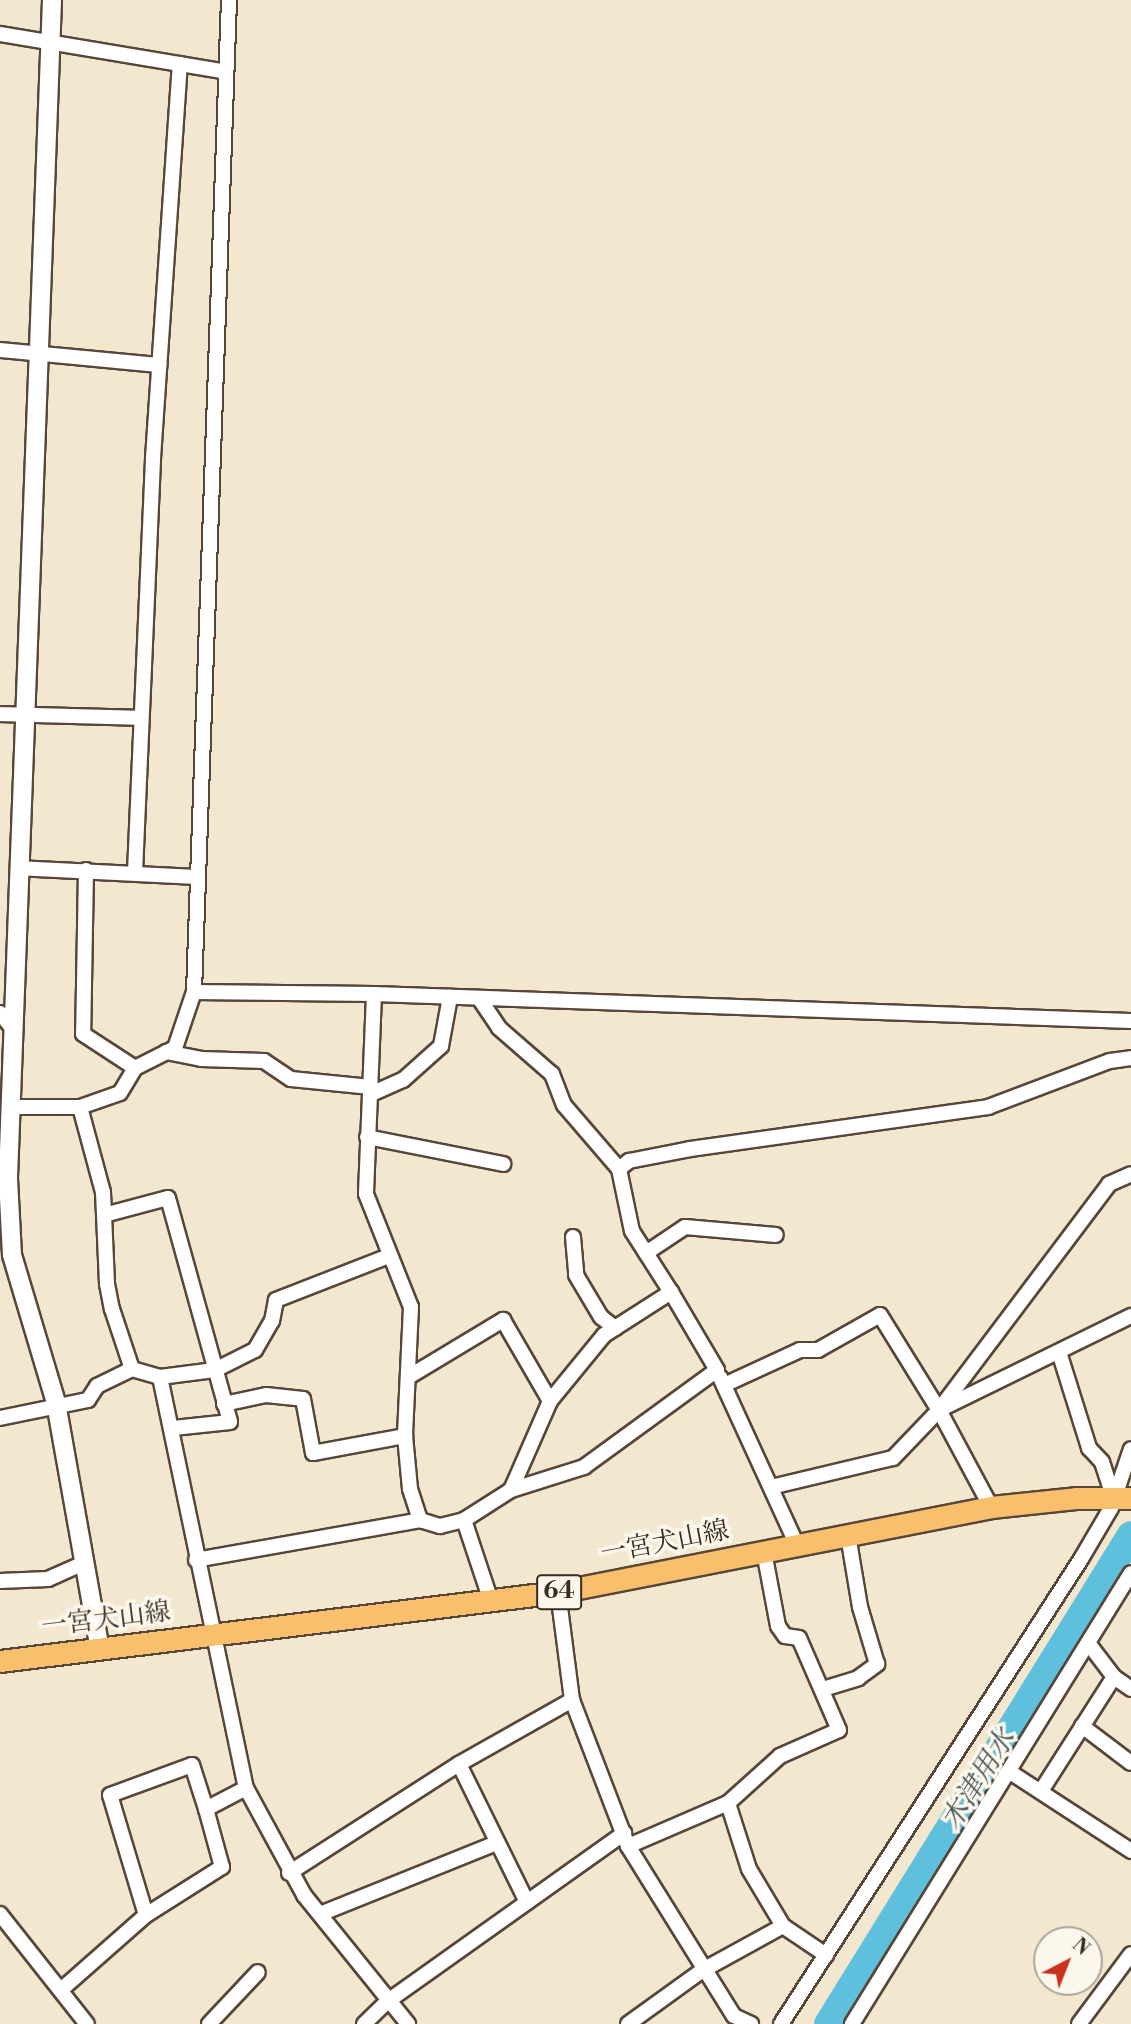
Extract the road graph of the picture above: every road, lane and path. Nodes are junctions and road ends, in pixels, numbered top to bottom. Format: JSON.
{"nodes":[{"id":1,"x":52,"y":0,"type":"edge"},
{"id":2,"x":229,"y":0,"type":"edge"},
{"id":3,"x":0,"y":34,"type":"edge"},
{"id":4,"x":48,"y":43,"type":"junction"},
{"id":5,"x":180,"y":64,"type":"junction"},
{"id":6,"x":226,"y":72,"type":"junction"},
{"id":7,"x":0,"y":350,"type":"edge"},
{"id":8,"x":40,"y":352,"type":"junction"},
{"id":9,"x":159,"y":365,"type":"junction"},
{"id":10,"x":0,"y":714,"type":"edge"},
{"id":11,"x":26,"y":715,"type":"junction"},
{"id":12,"x":139,"y":718,"type":"junction"},
{"id":13,"x":18,"y":868,"type":"junction"},
{"id":14,"x":86,"y":870,"type":"junction"},
{"id":15,"x":135,"y":872,"type":"junction"},
{"id":16,"x":195,"y":877,"type":"junction"},
{"id":17,"x":194,"y":992,"type":"junction"},
{"id":18,"x":374,"y":993,"type":"junction"},
{"id":19,"x":450,"y":996,"type":"junction"},
{"id":20,"x":479,"y":998,"type":"junction"},
{"id":21,"x":0,"y":1013,"type":"edge"},
{"id":22,"x":1131,"y":1021,"type":"edge"},
{"id":23,"x":12,"y":1028,"type":"junction"},
{"id":24,"x":166,"y":1052,"type":"junction"},
{"id":25,"x":1131,"y":1058,"type":"edge"},
{"id":26,"x":135,"y":1068,"type":"junction"},
{"id":27,"x":371,"y":1091,"type":"junction"},
{"id":28,"x":10,"y":1107,"type":"junction"},
{"id":29,"x":80,"y":1107,"type":"junction"},
{"id":30,"x":367,"y":1137,"type":"junction"},
{"id":31,"x":503,"y":1164,"type":"dead end"},
{"id":32,"x":620,"y":1169,"type":"junction"},
{"id":33,"x":1131,"y":1174,"type":"edge"},
{"id":34,"x":104,"y":1215,"type":"junction"},
{"id":35,"x":776,"y":1235,"type":"dead end"},
{"id":36,"x":573,"y":1237,"type":"dead end"},
{"id":37,"x":646,"y":1253,"type":"junction"},
{"id":38,"x":389,"y":1256,"type":"junction"},
{"id":39,"x":671,"y":1292,"type":"junction"},
{"id":40,"x":1131,"y":1317,"type":"edge"},
{"id":41,"x":615,"y":1328,"type":"junction"},
{"id":42,"x":1059,"y":1352,"type":"junction"},
{"id":43,"x":132,"y":1369,"type":"junction"},
{"id":44,"x":215,"y":1370,"type":"junction"},
{"id":45,"x":717,"y":1370,"type":"junction"},
{"id":46,"x":410,"y":1376,"type":"junction"},
{"id":47,"x":160,"y":1377,"type":"junction"},
{"id":48,"x":724,"y":1385,"type":"junction"},
{"id":49,"x":550,"y":1401,"type":"junction"},
{"id":50,"x":56,"y":1403,"type":"junction"},
{"id":51,"x":224,"y":1404,"type":"junction"},
{"id":52,"x":939,"y":1410,"type":"junction"},
{"id":53,"x":0,"y":1418,"type":"edge"},
{"id":54,"x":173,"y":1429,"type":"junction"},
{"id":55,"x":405,"y":1436,"type":"junction"},
{"id":56,"x":1131,"y":1449,"type":"edge"},
{"id":57,"x":1131,"y":1480,"type":"edge"},
{"id":58,"x":771,"y":1488,"type":"junction"},
{"id":59,"x":511,"y":1490,"type":"junction"},
{"id":60,"x":1122,"y":1497,"type":"edge"},
{"id":61,"x":991,"y":1507,"type":"junction"},
{"id":62,"x":420,"y":1520,"type":"junction"},
{"id":63,"x":464,"y":1520,"type":"junction"},
{"id":64,"x":848,"y":1535,"type":"junction"},
{"id":65,"x":797,"y":1545,"type":"junction"},
{"id":66,"x":764,"y":1552,"type":"junction"},
{"id":67,"x":196,"y":1560,"type":"junction"},
{"id":68,"x":84,"y":1563,"type":"junction"},
{"id":69,"x":1131,"y":1573,"type":"edge"},
{"id":70,"x":0,"y":1581,"type":"edge"},
{"id":71,"x":558,"y":1592,"type":"junction"},
{"id":72,"x":491,"y":1601,"type":"junction"},
{"id":73,"x":212,"y":1634,"type":"junction"},
{"id":74,"x":1088,"y":1643,"type":"junction"},
{"id":75,"x":100,"y":1649,"type":"junction"},
{"id":76,"x":0,"y":1661,"type":"edge"},
{"id":77,"x":1114,"y":1677,"type":"junction"},
{"id":78,"x":823,"y":1689,"type":"junction"},
{"id":79,"x":1131,"y":1689,"type":"edge"},
{"id":80,"x":572,"y":1700,"type":"junction"},
{"id":81,"x":1082,"y":1726,"type":"junction"},
{"id":82,"x":1131,"y":1763,"type":"edge"},
{"id":83,"x":459,"y":1764,"type":"junction"},
{"id":84,"x":1010,"y":1772,"type":"junction"},
{"id":85,"x":246,"y":1788,"type":"junction"},
{"id":86,"x":1041,"y":1791,"type":"junction"},
{"id":87,"x":728,"y":1803,"type":"junction"},
{"id":88,"x":206,"y":1809,"type":"junction"},
{"id":89,"x":626,"y":1840,"type":"junction"},
{"id":90,"x":497,"y":1843,"type":"junction"},
{"id":91,"x":1131,"y":1851,"type":"edge"},
{"id":92,"x":289,"y":1873,"type":"junction"},
{"id":93,"x":527,"y":1902,"type":"junction"},
{"id":94,"x":0,"y":1914,"type":"edge"},
{"id":95,"x":320,"y":1914,"type":"junction"},
{"id":96,"x":146,"y":1915,"type":"junction"},
{"id":97,"x":783,"y":1926,"type":"junction"},
{"id":98,"x":1131,"y":1954,"type":"edge"},
{"id":99,"x":826,"y":1955,"type":"junction"},
{"id":100,"x":703,"y":1970,"type":"junction"},
{"id":101,"x":258,"y":1972,"type":"dead end"},
{"id":102,"x":61,"y":1989,"type":"junction"},
{"id":103,"x":388,"y":2001,"type":"junction"},
{"id":104,"x":87,"y":2024,"type":"edge"},
{"id":105,"x":209,"y":2024,"type":"edge"},
{"id":106,"x":364,"y":2024,"type":"edge"},
{"id":107,"x":408,"y":2024,"type":"edge"},
{"id":108,"x":628,"y":2024,"type":"edge"},
{"id":109,"x":747,"y":2024,"type":"edge"},
{"id":110,"x":781,"y":2024,"type":"edge"},
{"id":111,"x":852,"y":2024,"type":"edge"},
{"id":112,"x":1079,"y":2024,"type":"edge"}],
"edges":[{"from":1,"to":4,"type":"street"},
{"from":2,"to":6,"type":"street"},
{"from":3,"to":4,"type":"street"},
{"from":4,"to":5,"type":"street"},
{"from":4,"to":8,"type":"street"},
{"from":5,"to":6,"type":"street"},
{"from":5,"to":9,"type":"street"},
{"from":6,"to":16,"type":"street"},
{"from":7,"to":8,"type":"street"},
{"from":8,"to":9,"type":"street"},
{"from":8,"to":11,"type":"street"},
{"from":9,"to":12,"type":"street"},
{"from":10,"to":11,"type":"street"},
{"from":11,"to":12,"type":"street"},
{"from":11,"to":13,"type":"street"},
{"from":12,"to":15,"type":"street"},
{"from":13,"to":14,"type":"street"},
{"from":13,"to":23,"type":"street"},
{"from":14,"to":15,"type":"street"},
{"from":14,"to":26,"type":"street"},
{"from":15,"to":16,"type":"street"},
{"from":16,"to":17,"type":"street"},
{"from":17,"to":18,"type":"street"},
{"from":17,"to":24,"type":"street"},
{"from":18,"to":19,"type":"street"},
{"from":18,"to":27,"type":"street"},
{"from":19,"to":20,"type":"street"},
{"from":19,"to":27,"type":"street"},
{"from":20,"to":22,"type":"street"},
{"from":20,"to":32,"type":"street"},
{"from":21,"to":23,"type":"street"},
{"from":23,"to":28,"type":"street"},
{"from":24,"to":26,"type":"street"},
{"from":24,"to":27,"type":"street"},
{"from":25,"to":32,"type":"street"},
{"from":26,"to":29,"type":"street"},
{"from":27,"to":30,"type":"street"},
{"from":28,"to":29,"type":"street"},
{"from":28,"to":50,"type":"street"},
{"from":29,"to":34,"type":"street"},
{"from":30,"to":31,"type":"street"},
{"from":30,"to":38,"type":"street"},
{"from":32,"to":37,"type":"street"},
{"from":33,"to":52,"type":"street"},
{"from":34,"to":43,"type":"street"},
{"from":34,"to":44,"type":"street"},
{"from":35,"to":37,"type":"street"},
{"from":36,"to":41,"type":"street"},
{"from":37,"to":39,"type":"street"},
{"from":38,"to":44,"type":"street"},
{"from":38,"to":46,"type":"street"},
{"from":39,"to":41,"type":"street"},
{"from":39,"to":45,"type":"street"},
{"from":40,"to":42,"type":"street"},
{"from":41,"to":49,"type":"street"},
{"from":42,"to":52,"type":"street"},
{"from":42,"to":60,"type":"street"},
{"from":43,"to":47,"type":"street"},
{"from":43,"to":50,"type":"street"},
{"from":44,"to":47,"type":"street"},
{"from":44,"to":51,"type":"street"},
{"from":45,"to":48,"type":"street"},
{"from":45,"to":59,"type":"street"},
{"from":46,"to":49,"type":"street"},
{"from":46,"to":55,"type":"street"},
{"from":47,"to":54,"type":"street"},
{"from":48,"to":52,"type":"street"},
{"from":48,"to":58,"type":"street"},
{"from":49,"to":59,"type":"street"},
{"from":50,"to":53,"type":"street"},
{"from":50,"to":68,"type":"street"},
{"from":51,"to":54,"type":"street"},
{"from":51,"to":55,"type":"street"},
{"from":52,"to":58,"type":"street"},
{"from":52,"to":61,"type":"street"},
{"from":54,"to":67,"type":"street"},
{"from":55,"to":62,"type":"street"},
{"from":56,"to":60,"type":"street"},
{"from":57,"to":60,"type":"street"},
{"from":58,"to":65,"type":"street"},
{"from":59,"to":63,"type":"street"},
{"from":60,"to":61,"type":"main road","name":"一宮犬山線","number":"64"},
{"from":60,"to":99,"type":"street"},
{"from":61,"to":64,"type":"main road","name":"一宮犬山線","number":"64"},
{"from":62,"to":63,"type":"street"},
{"from":62,"to":67,"type":"street"},
{"from":63,"to":72,"type":"street"},
{"from":64,"to":65,"type":"main road","name":"一宮犬山線","number":"64"},
{"from":64,"to":78,"type":"street"},
{"from":65,"to":66,"type":"main road","name":"一宮犬山線","number":"64"},
{"from":66,"to":71,"type":"main road","name":"一宮犬山線","number":"64"},
{"from":66,"to":78,"type":"street"},
{"from":67,"to":73,"type":"street"},
{"from":68,"to":70,"type":"street"},
{"from":68,"to":75,"type":"street"},
{"from":69,"to":74,"type":"street"},
{"from":71,"to":72,"type":"main road","name":"一宮犬山線","number":"64"},
{"from":71,"to":80,"type":"street"},
{"from":72,"to":73,"type":"main road","name":"一宮犬山線","number":"64"},
{"from":73,"to":75,"type":"main road","name":"一宮犬山線","number":"64"},
{"from":73,"to":85,"type":"street"},
{"from":74,"to":77,"type":"street"},
{"from":74,"to":84,"type":"street"},
{"from":75,"to":76,"type":"main road","name":"一宮犬山線","number":"64"},
{"from":77,"to":79,"type":"street"},
{"from":77,"to":81,"type":"street"},
{"from":78,"to":87,"type":"street"},
{"from":80,"to":83,"type":"street"},
{"from":80,"to":89,"type":"street"},
{"from":81,"to":82,"type":"street"},
{"from":81,"to":86,"type":"street"},
{"from":83,"to":90,"type":"street"},
{"from":83,"to":92,"type":"street"},
{"from":84,"to":86,"type":"street"},
{"from":84,"to":111,"type":"street"},
{"from":85,"to":88,"type":"street"},
{"from":85,"to":92,"type":"street"},
{"from":86,"to":91,"type":"street"},
{"from":87,"to":89,"type":"street"},
{"from":87,"to":97,"type":"street"},
{"from":88,"to":96,"type":"street"},
{"from":88,"to":96,"type":"street"},
{"from":89,"to":93,"type":"street"},
{"from":89,"to":100,"type":"street"},
{"from":90,"to":93,"type":"street"},
{"from":90,"to":95,"type":"street"},
{"from":92,"to":95,"type":"street"},
{"from":93,"to":103,"type":"street"},
{"from":94,"to":102,"type":"street"},
{"from":95,"to":103,"type":"street"},
{"from":96,"to":102,"type":"street"},
{"from":97,"to":99,"type":"street"},
{"from":97,"to":100,"type":"street"},
{"from":98,"to":112,"type":"street"},
{"from":99,"to":110,"type":"street"},
{"from":100,"to":108,"type":"street"},
{"from":100,"to":109,"type":"street"},
{"from":101,"to":105,"type":"street"},
{"from":102,"to":104,"type":"street"},
{"from":103,"to":106,"type":"street"},
{"from":103,"to":107,"type":"street"}]}
